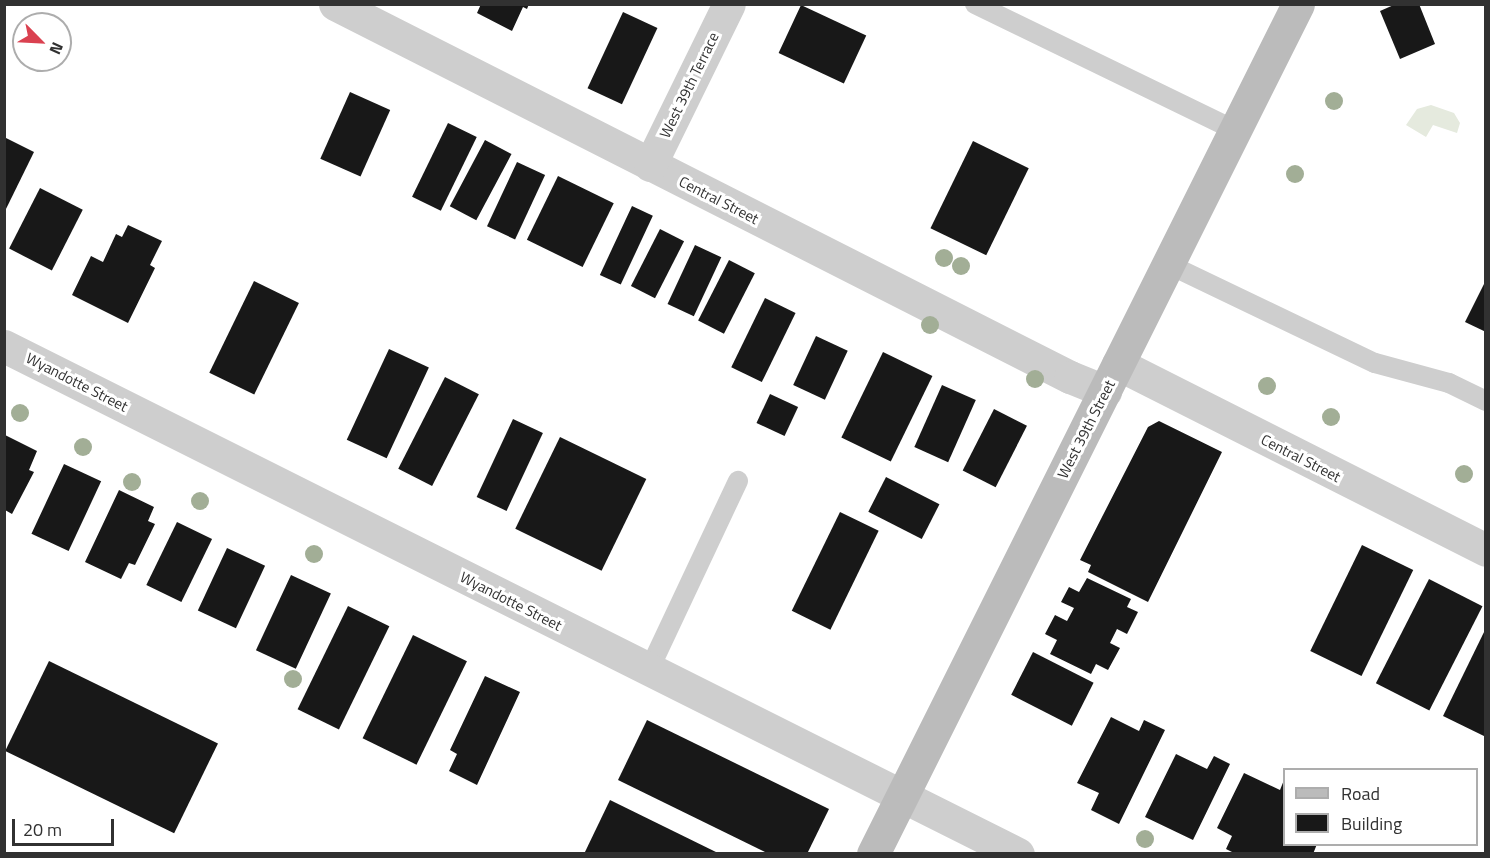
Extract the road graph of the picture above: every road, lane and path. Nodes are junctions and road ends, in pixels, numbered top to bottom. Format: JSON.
{"nodes":[{"id":1,"x":335,"y":4,"type":"edge"},
{"id":2,"x":729,"y":4,"type":"edge"},
{"id":3,"x":975,"y":4,"type":"edge"},
{"id":4,"x":1298,"y":4,"type":"edge"},
{"id":5,"x":1235,"y":130,"type":"junction"},
{"id":6,"x":650,"y":165,"type":"junction"},
{"id":7,"x":1168,"y":264,"type":"junction"},
{"id":8,"x":4,"y":346,"type":"edge"},
{"id":9,"x":1111,"y":378,"type":"junction"},
{"id":10,"x":1485,"y":401,"type":"edge"},
{"id":11,"x":738,"y":481,"type":"dead end"},
{"id":12,"x":1485,"y":550,"type":"edge"},
{"id":13,"x":649,"y":670,"type":"junction"},
{"id":14,"x":903,"y":794,"type":"junction"},
{"id":15,"x":873,"y":854,"type":"edge"},
{"id":16,"x":1018,"y":854,"type":"edge"}],
"edges":[{"from":1,"to":6,"type":"street","name":"Central Street"},
{"from":2,"to":6,"type":"street","name":"West 39th Terrace"},
{"from":3,"to":5,"type":"lane"},
{"from":4,"to":5,"type":"main road","name":"West 39th Street"},
{"from":5,"to":7,"type":"main road","name":"West 39th Street"},
{"from":6,"to":9,"type":"street","name":"Central Street"},
{"from":7,"to":9,"type":"main road","name":"West 39th Street"},
{"from":7,"to":10,"type":"lane"},
{"from":8,"to":13,"type":"street","name":"Wyandotte Street"},
{"from":9,"to":12,"type":"street","name":"Central Street"},
{"from":9,"to":14,"type":"main road","name":"West 39th Street"},
{"from":11,"to":13,"type":"lane"},
{"from":13,"to":14,"type":"street","name":"Wyandotte Street"},
{"from":14,"to":15,"type":"main road","name":"West 39th Street"},
{"from":14,"to":16,"type":"street","name":"Wyandotte Street"}]}
